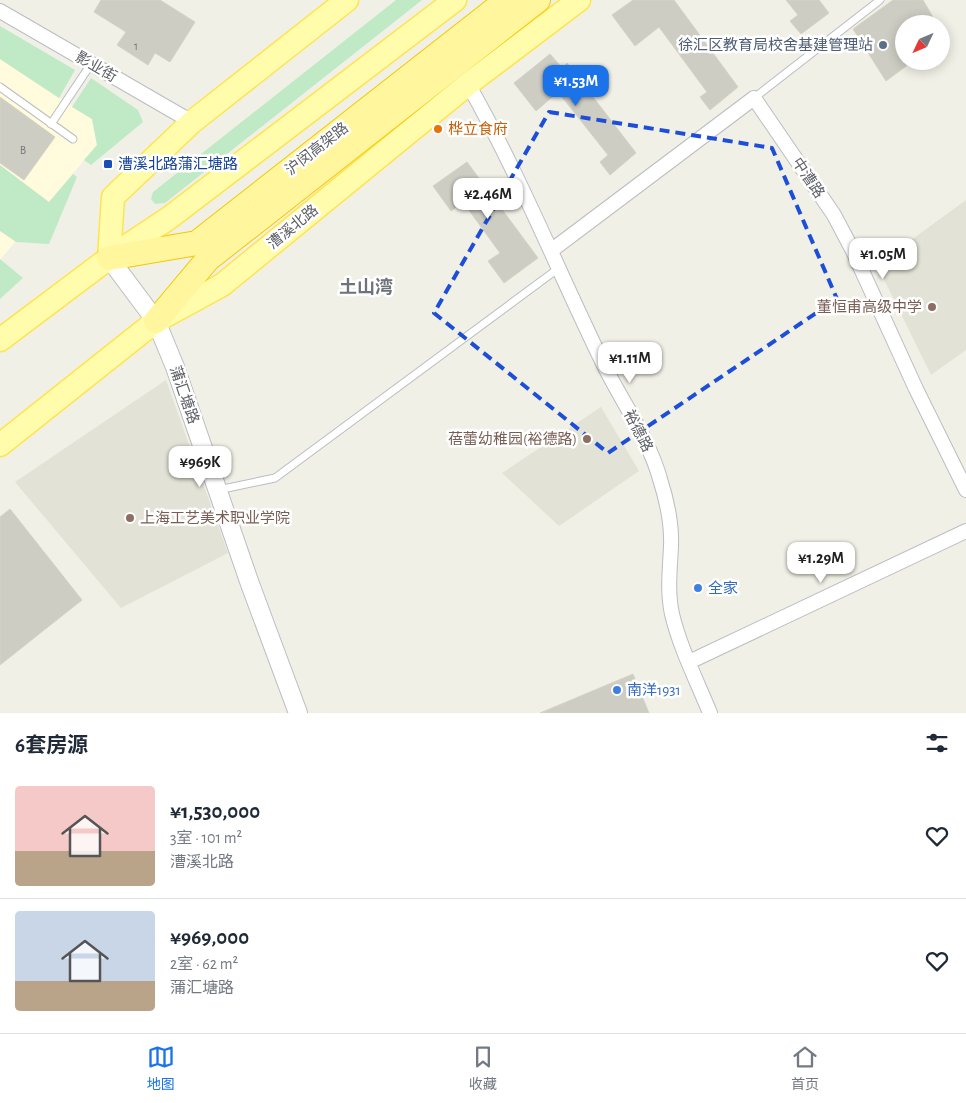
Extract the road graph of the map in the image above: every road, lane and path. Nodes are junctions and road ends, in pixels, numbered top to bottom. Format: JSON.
{"nodes":[{"id":1,"x":347,"y":0,"type":"edge"},
{"id":2,"x":455,"y":0,"type":"edge"},
{"id":3,"x":507,"y":0,"type":"edge"},
{"id":4,"x":538,"y":0,"type":"edge"},
{"id":5,"x":579,"y":0,"type":"edge"},
{"id":6,"x":880,"y":0,"type":"edge"},
{"id":7,"x":0,"y":11,"type":"edge"},
{"id":8,"x":92,"y":64,"type":"junction"},
{"id":9,"x":468,"y":84,"type":"junction"},
{"id":10,"x":0,"y":87,"type":"edge"},
{"id":11,"x":754,"y":98,"type":"junction"},
{"id":12,"x":192,"y":122,"type":"junction"},
{"id":13,"x":52,"y":124,"type":"junction"},
{"id":14,"x":73,"y":139,"type":"dead end"},
{"id":15,"x":552,"y":250,"type":"junction"},
{"id":16,"x":202,"y":251,"type":"junction"},
{"id":17,"x":109,"y":258,"type":"junction"},
{"id":18,"x":560,"y":267,"type":"junction"},
{"id":19,"x":156,"y":321,"type":"junction"},
{"id":20,"x":0,"y":340,"type":"edge"},
{"id":21,"x":0,"y":445,"type":"edge"},
{"id":22,"x":218,"y":490,"type":"junction"},
{"id":23,"x":966,"y":490,"type":"edge"},
{"id":24,"x":966,"y":531,"type":"edge"},
{"id":25,"x":689,"y":662,"type":"junction"},
{"id":26,"x":298,"y":713,"type":"edge"},
{"id":27,"x":710,"y":713,"type":"edge"}],
"edges":[{"from":1,"to":12,"type":"main road"},
{"from":2,"to":17,"type":"main road"},
{"from":3,"to":16,"type":"highway","name":"沪闵高架路"},
{"from":4,"to":16,"type":"highway"},
{"from":5,"to":9,"type":"main road","name":"漕溪北路"},
{"from":6,"to":11,"type":"lane"},
{"from":7,"to":8,"type":"street","name":"影业街"},
{"from":8,"to":12,"type":"street","name":"影业街"},
{"from":8,"to":13,"type":"lane"},
{"from":9,"to":15,"type":"street","name":"裕德路"},
{"from":9,"to":19,"type":"main road","name":"漕溪北路"},
{"from":10,"to":13,"type":"lane"},
{"from":11,"to":15,"type":"street"},
{"from":11,"to":23,"type":"street","name":"中漕路"},
{"from":12,"to":17,"type":"main road"},
{"from":13,"to":14,"type":"lane"},
{"from":15,"to":18,"type":"street","name":"裕德路"},
{"from":16,"to":17,"type":"highway","name":"沪闵高架路"},
{"from":16,"to":19,"type":"highway","name":"沪闵高架路"},
{"from":17,"to":19,"type":"street","name":"蒲汇塘路"},
{"from":17,"to":20,"type":"main road"},
{"from":18,"to":22,"type":"lane"},
{"from":18,"to":25,"type":"street","name":"裕德路"},
{"from":19,"to":21,"type":"main road","name":"漕溪北路"},
{"from":19,"to":22,"type":"street","name":"蒲汇塘路"},
{"from":22,"to":26,"type":"street","name":"蒲汇塘路"},
{"from":24,"to":25,"type":"street"},
{"from":25,"to":27,"type":"street","name":"裕德路"}]}
